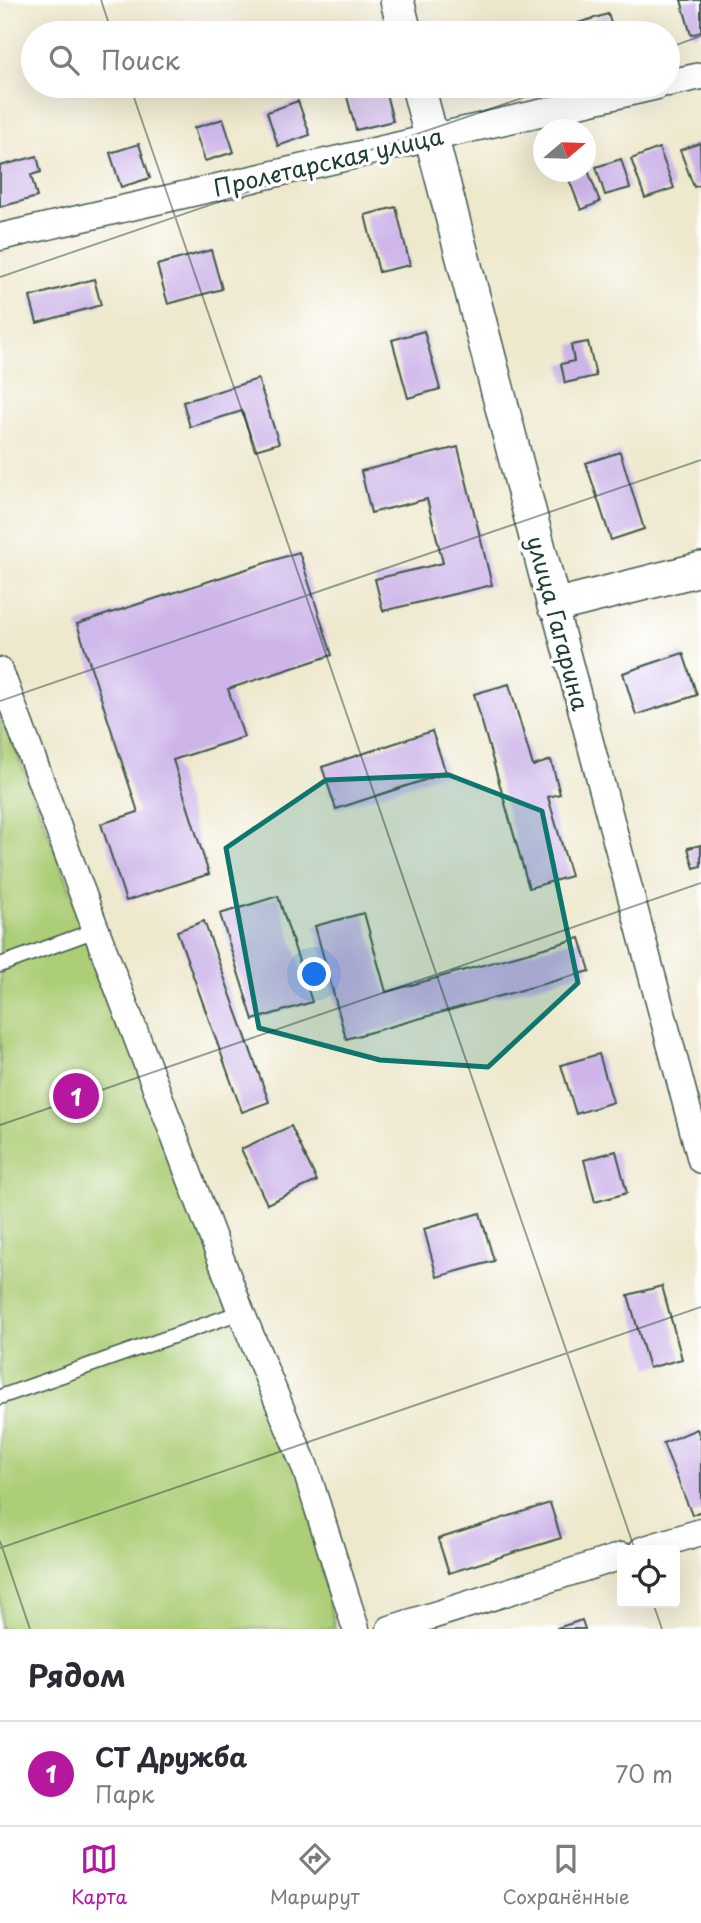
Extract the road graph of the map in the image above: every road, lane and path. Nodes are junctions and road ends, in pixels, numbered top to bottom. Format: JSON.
{"nodes":[{"id":1,"x":397,"y":0,"type":"edge"},
{"id":2,"x":402,"y":21,"type":"edge"},
{"id":3,"x":701,"y":76,"type":"edge"},
{"id":4,"x":680,"y":80,"type":"edge"},
{"id":5,"x":421,"y":98,"type":"edge"},
{"id":6,"x":604,"y":98,"type":"edge"},
{"id":7,"x":430,"y":137,"type":"junction"},
{"id":8,"x":0,"y":237,"type":"edge"},
{"id":9,"x":701,"y":569,"type":"edge"},
{"id":10,"x":554,"y":606,"type":"junction"},
{"id":11,"x":0,"y":671,"type":"edge"},
{"id":12,"x":96,"y":930,"type":"junction"},
{"id":13,"x":0,"y":965,"type":"edge"},
{"id":14,"x":701,"y":1160,"type":"edge"},
{"id":15,"x":241,"y":1312,"type":"junction"},
{"id":16,"x":0,"y":1397,"type":"edge"},
{"id":17,"x":701,"y":1532,"type":"edge"},
{"id":18,"x":658,"y":1545,"type":"edge"},
{"id":19,"x":617,"y":1558,"type":"edge"},
{"id":20,"x":356,"y":1629,"type":"edge"},
{"id":21,"x":390,"y":1629,"type":"edge"}],
"edges":[{"from":1,"to":2,"type":"street"},
{"from":3,"to":4,"type":"street"},
{"from":5,"to":7,"type":"street","name":"улица Гагарина"},
{"from":6,"to":7,"type":"street","name":"Пролетарская улица"},
{"from":7,"to":8,"type":"street","name":"Пролетарская улица"},
{"from":7,"to":10,"type":"street","name":"улица Гагарина"},
{"from":9,"to":10,"type":"street"},
{"from":10,"to":14,"type":"street","name":"улица Гагарина"},
{"from":11,"to":12,"type":"street"},
{"from":12,"to":13,"type":"lane"},
{"from":12,"to":15,"type":"street"},
{"from":15,"to":16,"type":"lane"},
{"from":15,"to":20,"type":"street"},
{"from":17,"to":18,"type":"street"},
{"from":19,"to":21,"type":"street"}]}
